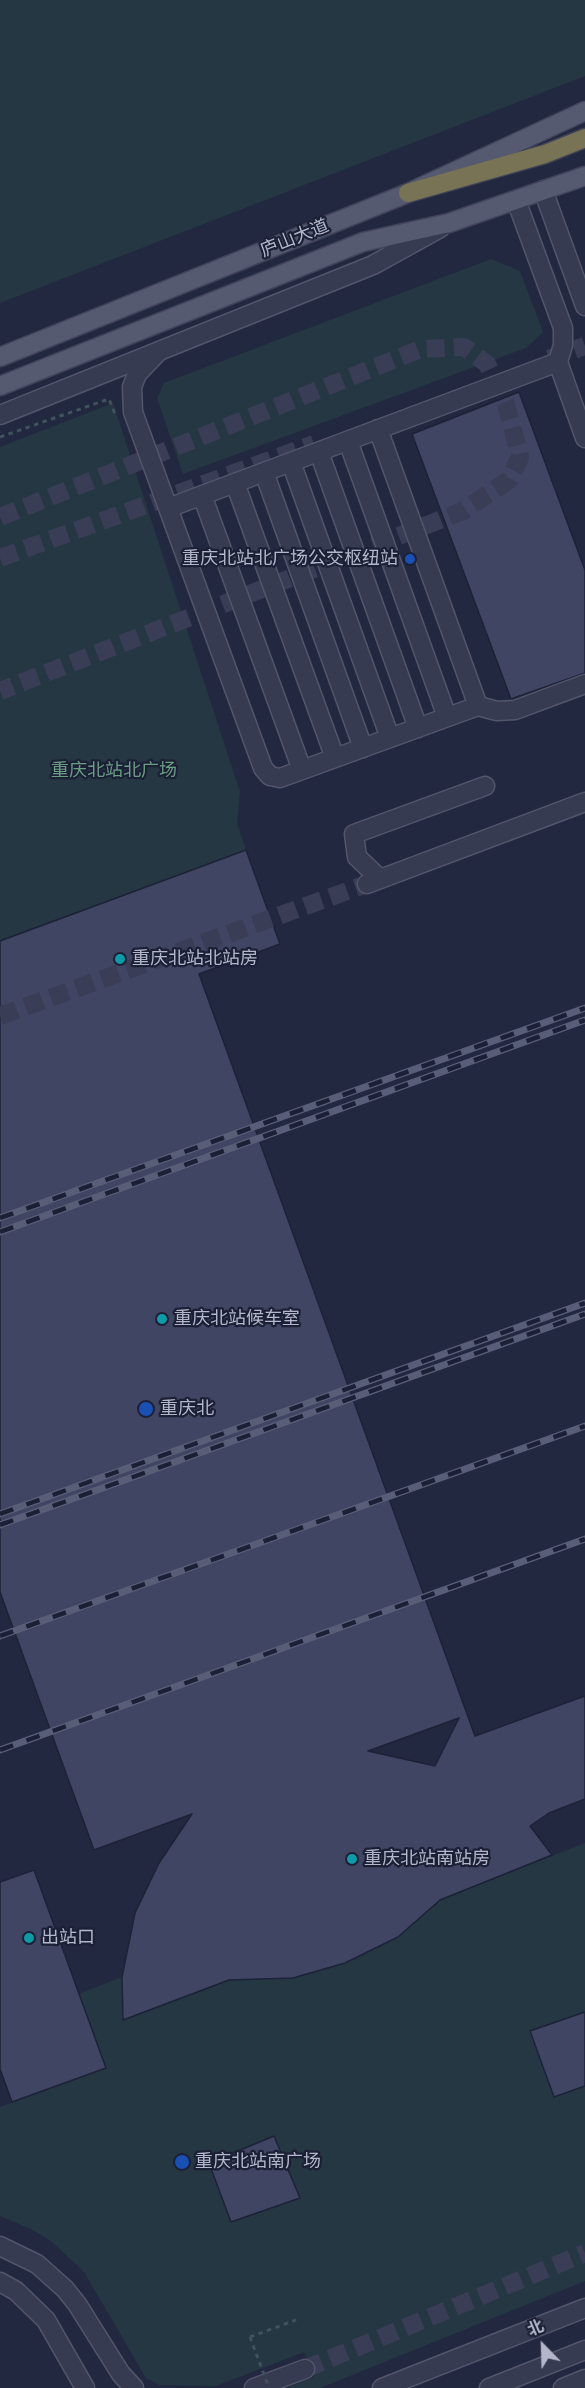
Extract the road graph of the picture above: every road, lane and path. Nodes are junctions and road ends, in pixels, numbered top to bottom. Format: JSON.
{"nodes":[{"id":1,"x":585,"y":111,"type":"edge"},
{"id":2,"x":585,"y":138,"type":"edge"},
{"id":3,"x":585,"y":176,"type":"edge"},
{"id":4,"x":543,"y":190,"type":"junction"},
{"id":5,"x":408,"y":193,"type":"junction"},
{"id":6,"x":516,"y":200,"type":"junction"},
{"id":7,"x":449,"y":223,"type":"junction"},
{"id":8,"x":585,"y":306,"type":"edge"},
{"id":9,"x":158,"y":352,"type":"junction"},
{"id":10,"x":0,"y":357,"type":"edge"},
{"id":11,"x":558,"y":362,"type":"junction"},
{"id":12,"x":0,"y":386,"type":"edge"},
{"id":13,"x":0,"y":415,"type":"edge"},
{"id":14,"x":116,"y":418,"type":"dead end"},
{"id":15,"x":378,"y":429,"type":"junction"},
{"id":16,"x":0,"y":437,"type":"edge"},
{"id":17,"x":585,"y":438,"type":"edge"},
{"id":18,"x":348,"y":441,"type":"junction"},
{"id":19,"x":319,"y":452,"type":"junction"},
{"id":20,"x":291,"y":462,"type":"junction"},
{"id":21,"x":264,"y":472,"type":"junction"},
{"id":22,"x":235,"y":483,"type":"junction"},
{"id":23,"x":202,"y":495,"type":"junction"},
{"id":24,"x":168,"y":508,"type":"junction"},
{"id":25,"x":585,"y":684,"type":"edge"},
{"id":26,"x":478,"y":706,"type":"junction"},
{"id":27,"x":447,"y":717,"type":"junction"},
{"id":28,"x":418,"y":728,"type":"junction"},
{"id":29,"x":390,"y":738,"type":"junction"},
{"id":30,"x":363,"y":748,"type":"junction"},
{"id":31,"x":335,"y":758,"type":"junction"},
{"id":32,"x":302,"y":770,"type":"junction"},
{"id":33,"x":485,"y":786,"type":"dead end"},
{"id":34,"x":585,"y":802,"type":"edge"},
{"id":35,"x":0,"y":2246,"type":"edge"},
{"id":36,"x":0,"y":2282,"type":"edge"},
{"id":37,"x":585,"y":2308,"type":"edge"},
{"id":38,"x":296,"y":2320,"type":"dead end"},
{"id":39,"x":585,"y":2349,"type":"edge"},
{"id":40,"x":304,"y":2369,"type":"tunnel mouth"},
{"id":41,"x":585,"y":2379,"type":"edge"},
{"id":42,"x":85,"y":2388,"type":"edge"},
{"id":43,"x":134,"y":2388,"type":"edge"},
{"id":44,"x":254,"y":2388,"type":"edge"},
{"id":45,"x":269,"y":2388,"type":"edge"},
{"id":46,"x":382,"y":2388,"type":"edge"},
{"id":47,"x":489,"y":2388,"type":"edge"},
{"id":48,"x":563,"y":2388,"type":"edge"}],
"edges":[{"from":1,"to":5,"type":"main road","name":"庐山大道"},
{"from":2,"to":5,"type":"highway"},
{"from":3,"to":4,"type":"main road","name":"庐山大道"},
{"from":4,"to":6,"type":"main road","name":"庐山大道"},
{"from":4,"to":8,"type":"street"},
{"from":5,"to":10,"type":"main road","name":"庐山大道"},
{"from":6,"to":7,"type":"main road","name":"庐山大道"},
{"from":6,"to":11,"type":"street"},
{"from":7,"to":9,"type":"street","name":"庐山大道"},
{"from":7,"to":12,"type":"main road","name":"庐山大道"},
{"from":9,"to":13,"type":"street","name":"庐山大道"},
{"from":9,"to":24,"type":"street"},
{"from":11,"to":15,"type":"street"},
{"from":11,"to":17,"type":"street"},
{"from":14,"to":16,"type":"path"},
{"from":15,"to":18,"type":"street"},
{"from":15,"to":26,"type":"street"},
{"from":18,"to":19,"type":"street"},
{"from":18,"to":27,"type":"street"},
{"from":19,"to":20,"type":"street"},
{"from":19,"to":28,"type":"street"},
{"from":20,"to":21,"type":"street"},
{"from":20,"to":29,"type":"street"},
{"from":21,"to":22,"type":"street"},
{"from":21,"to":30,"type":"street"},
{"from":22,"to":23,"type":"street"},
{"from":22,"to":31,"type":"street"},
{"from":23,"to":24,"type":"street"},
{"from":23,"to":32,"type":"street"},
{"from":24,"to":32,"type":"street"},
{"from":25,"to":26,"type":"street"},
{"from":26,"to":27,"type":"street"},
{"from":27,"to":28,"type":"street"},
{"from":28,"to":29,"type":"street"},
{"from":29,"to":30,"type":"street"},
{"from":30,"to":31,"type":"street"},
{"from":31,"to":32,"type":"street"},
{"from":33,"to":34,"type":"street"},
{"from":35,"to":43,"type":"street"},
{"from":36,"to":42,"type":"street"},
{"from":37,"to":46,"type":"street"},
{"from":38,"to":45,"type":"path","bridge":true},
{"from":39,"to":47,"type":"street"},
{"from":40,"to":44,"type":"street"},
{"from":41,"to":48,"type":"street"}]}
